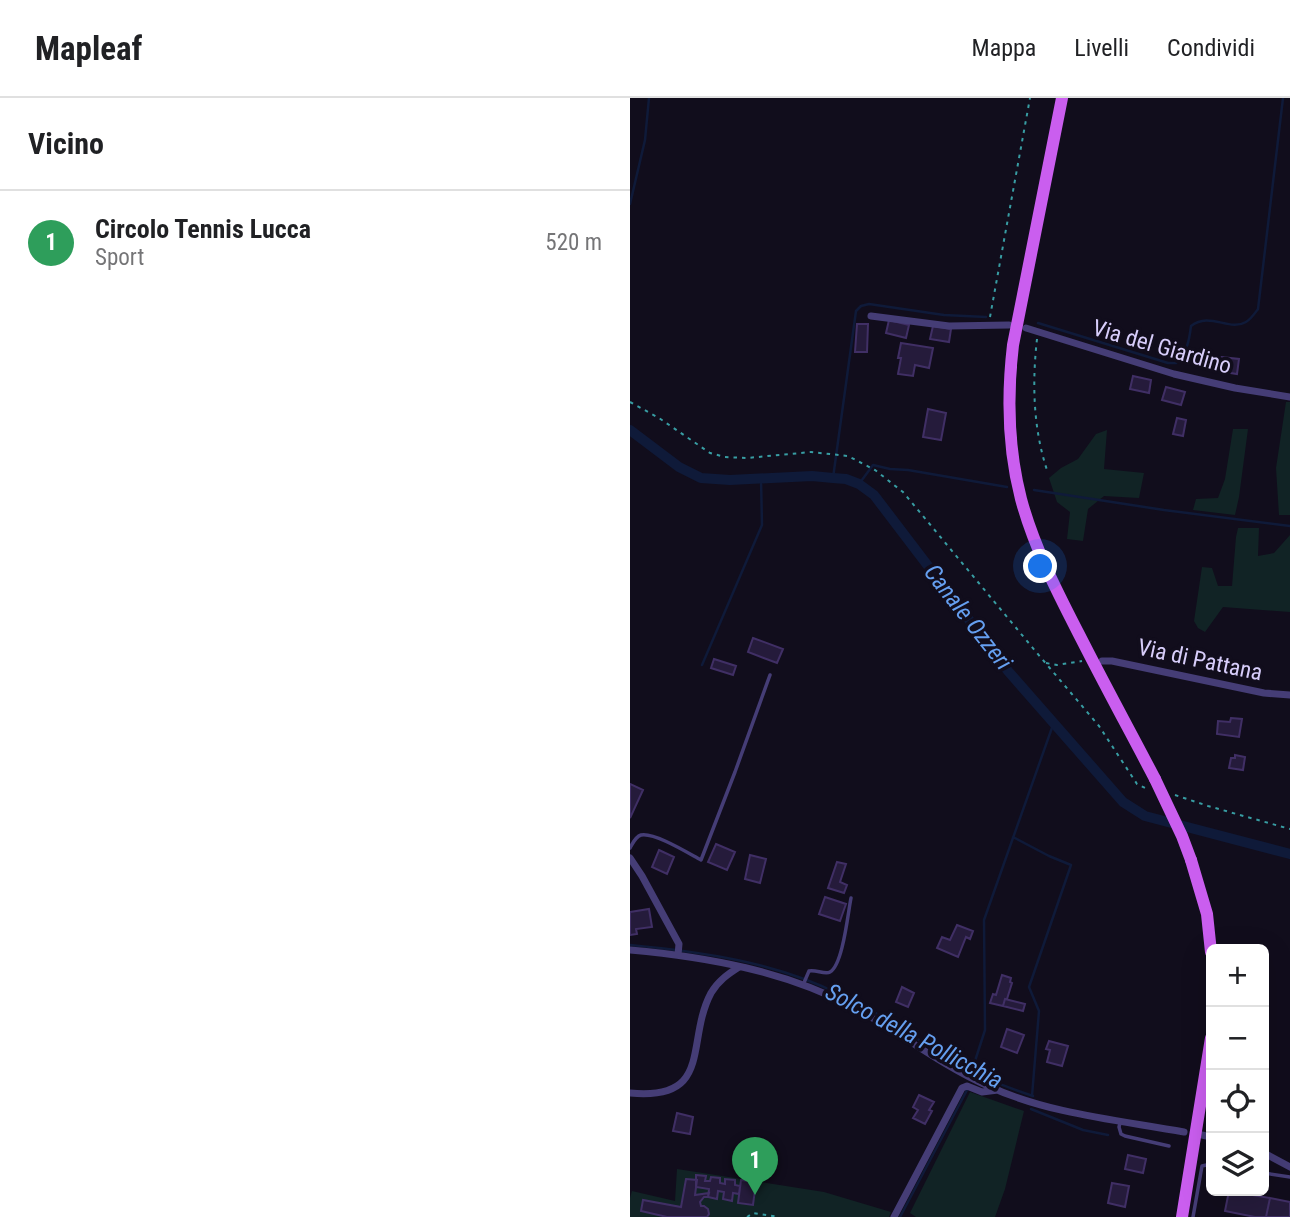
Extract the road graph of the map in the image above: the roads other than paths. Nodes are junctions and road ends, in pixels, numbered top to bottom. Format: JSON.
{"nodes":[{"id":1,"x":1062,"y":98,"type":"edge"},
{"id":2,"x":870,"y":316,"type":"dead end"},
{"id":3,"x":1009,"y":325,"type":"dead end"},
{"id":4,"x":1026,"y":328,"type":"dead end"},
{"id":5,"x":1290,"y":397,"type":"edge"},
{"id":6,"x":1102,"y":661,"type":"dead end"},
{"id":7,"x":770,"y":676,"type":"dead end"},
{"id":8,"x":1290,"y":695,"type":"edge"},
{"id":9,"x":630,"y":848,"type":"edge"},
{"id":10,"x":630,"y":858,"type":"edge"},
{"id":11,"x":850,"y":898,"type":"dead end"},
{"id":12,"x":1210,"y":944,"type":"edge"},
{"id":13,"x":630,"y":950,"type":"edge"},
{"id":14,"x":678,"y":951,"type":"junction"},
{"id":15,"x":740,"y":965,"type":"junction"},
{"id":16,"x":804,"y":984,"type":"junction"},
{"id":17,"x":1206,"y":1069,"type":"edge"},
{"id":18,"x":998,"y":1090,"type":"junction"},
{"id":19,"x":630,"y":1093,"type":"edge"},
{"id":20,"x":1121,"y":1121,"type":"junction"},
{"id":21,"x":1184,"y":1132,"type":"dead end"},
{"id":22,"x":1202,"y":1135,"type":"dead end"},
{"id":23,"x":1206,"y":1136,"type":"edge"},
{"id":24,"x":1169,"y":1146,"type":"dead end"},
{"id":25,"x":1269,"y":1156,"type":"edge"},
{"id":26,"x":1206,"y":1166,"type":"edge"},
{"id":27,"x":1290,"y":1167,"type":"edge"},
{"id":28,"x":1269,"y":1174,"type":"edge"},
{"id":29,"x":1290,"y":1177,"type":"edge"},
{"id":30,"x":894,"y":1217,"type":"edge"},
{"id":31,"x":1182,"y":1217,"type":"edge"},
{"id":32,"x":1193,"y":1217,"type":"edge"}],
"edges":[{"from":1,"to":12,"type":"main road","bridge":true},
{"from":2,"to":3,"type":"street"},
{"from":4,"to":5,"type":"street","name":"Via del Giardino"},
{"from":6,"to":8,"type":"street","name":"Via di Pattana"},
{"from":7,"to":9,"type":"lane"},
{"from":10,"to":14,"type":"street"},
{"from":11,"to":16,"type":"lane"},
{"from":13,"to":14,"type":"street"},
{"from":14,"to":15,"type":"street"},
{"from":15,"to":16,"type":"street"},
{"from":15,"to":19,"type":"street"},
{"from":16,"to":18,"type":"street"},
{"from":17,"to":31,"type":"main road"},
{"from":18,"to":20,"type":"street"},
{"from":18,"to":30,"type":"street"},
{"from":20,"to":21,"type":"street"},
{"from":20,"to":24,"type":"lane"},
{"from":22,"to":23,"type":"street"},
{"from":25,"to":27,"type":"street"},
{"from":26,"to":32,"type":"lane"},
{"from":28,"to":29,"type":"lane"}]}
